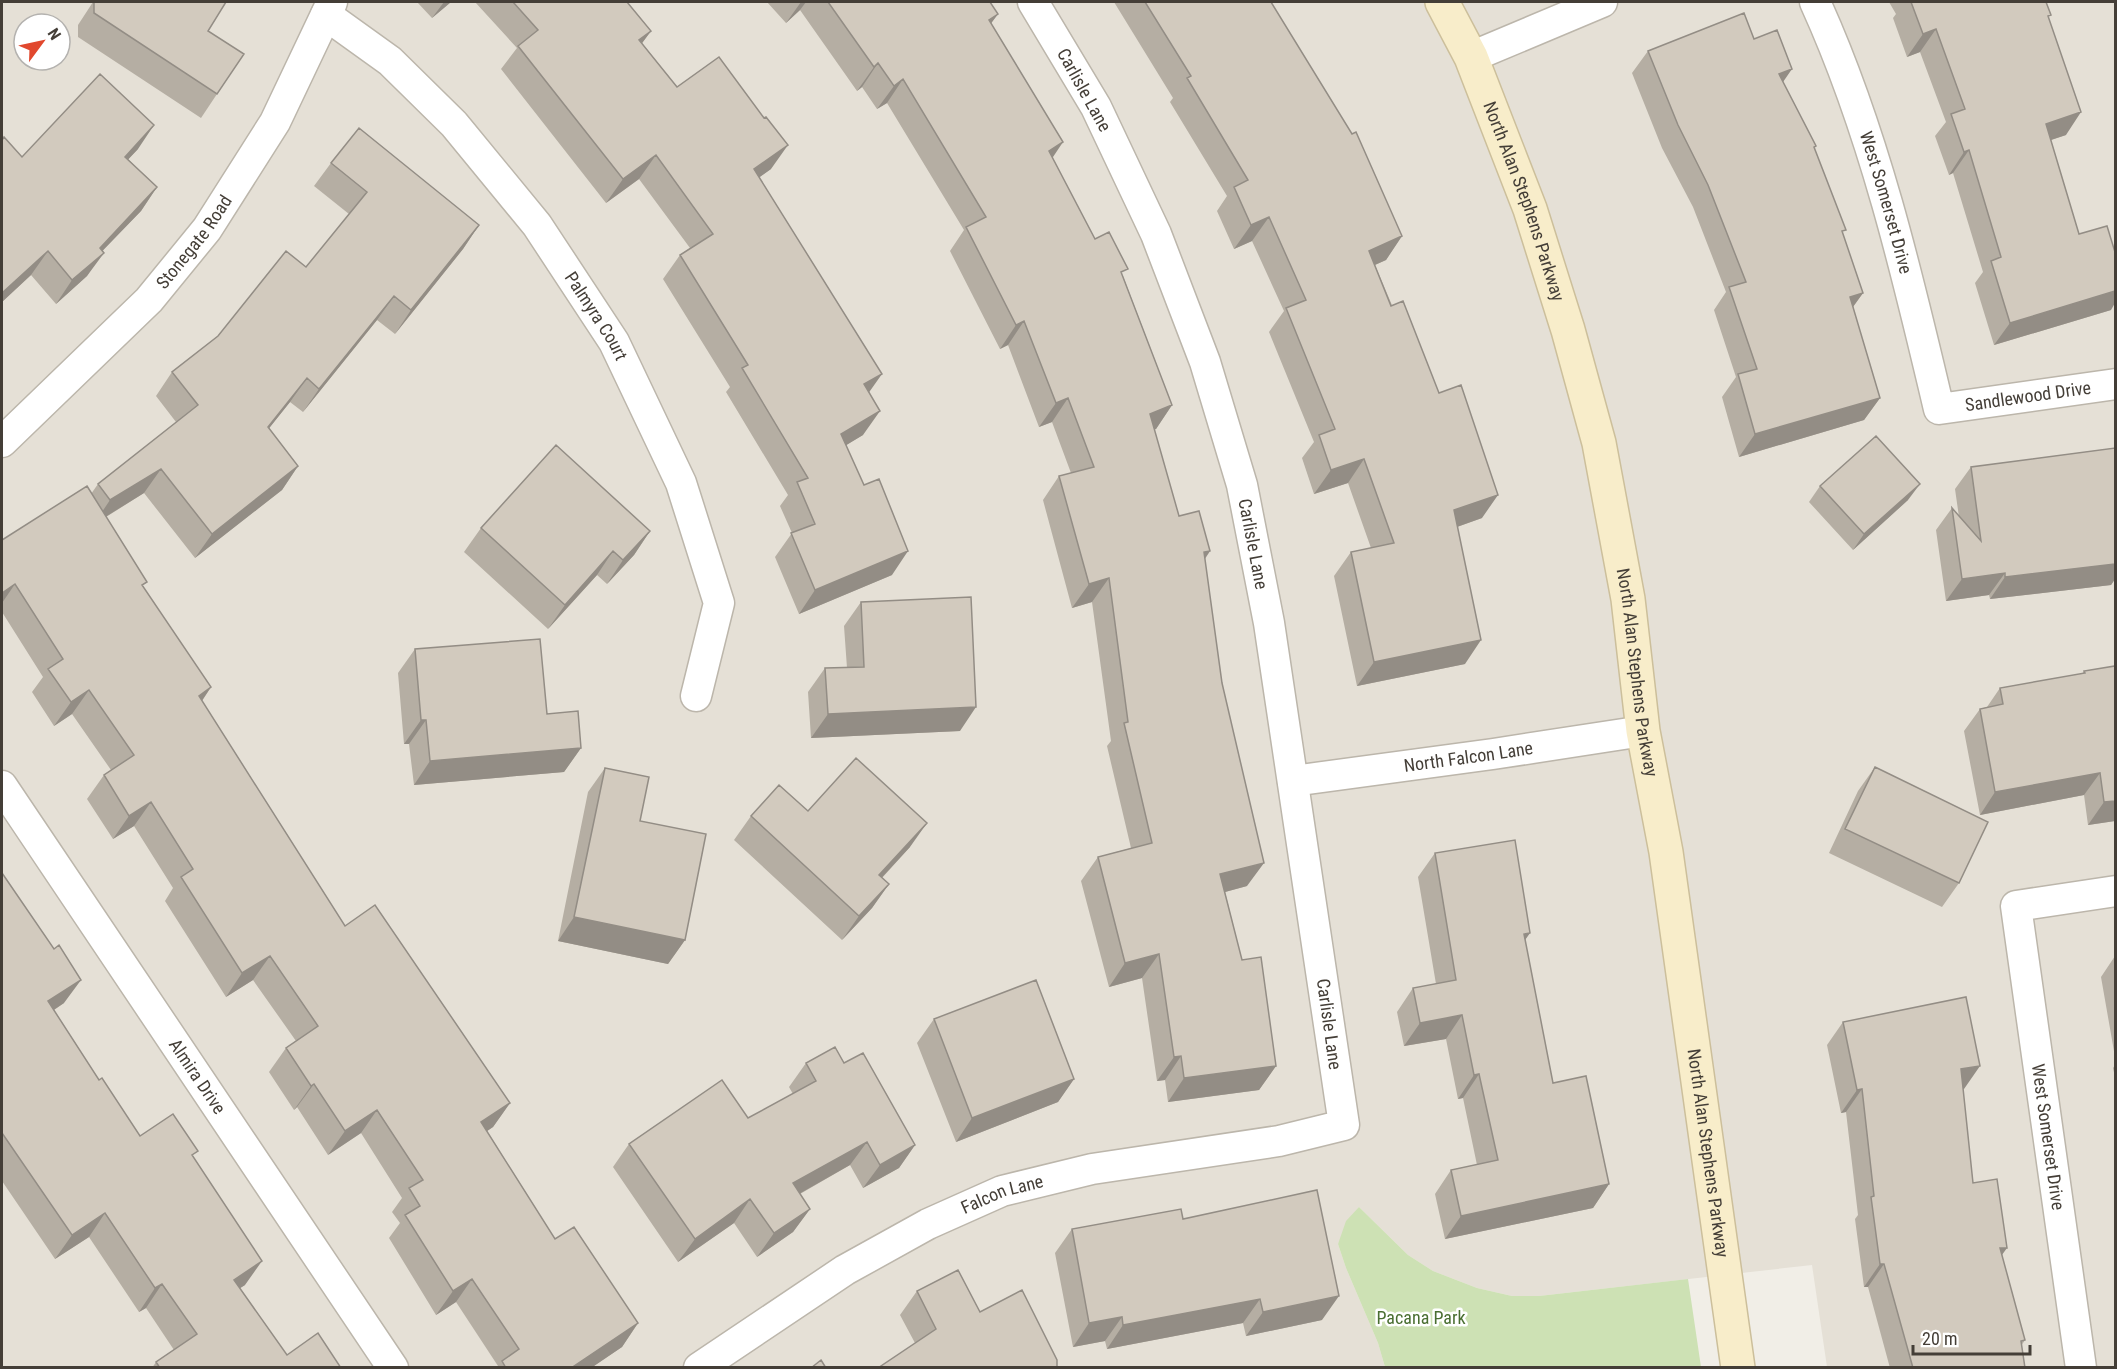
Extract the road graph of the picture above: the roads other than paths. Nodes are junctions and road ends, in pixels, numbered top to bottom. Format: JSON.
{"nodes":[{"id":1,"x":1033,"y":2,"type":"edge"},
{"id":2,"x":1442,"y":2,"type":"edge"},
{"id":3,"x":1602,"y":2,"type":"edge"},
{"id":4,"x":1815,"y":2,"type":"edge"},
{"id":5,"x":329,"y":8,"type":"edge"},
{"id":6,"x":1471,"y":57,"type":"junction"},
{"id":7,"x":2115,"y":384,"type":"edge"},
{"id":8,"x":1939,"y":409,"type":"joint"},
{"id":9,"x":2,"y":442,"type":"edge"},
{"id":10,"x":696,"y":696,"type":"dead end"},
{"id":11,"x":1643,"y":731,"type":"junction"},
{"id":12,"x":1293,"y":781,"type":"junction"},
{"id":13,"x":2,"y":786,"type":"edge"},
{"id":14,"x":2115,"y":891,"type":"edge"},
{"id":15,"x":1344,"y":1125,"type":"joint"},
{"id":16,"x":393,"y":1368,"type":"edge"},
{"id":17,"x":699,"y":1368,"type":"edge"},
{"id":18,"x":1738,"y":1368,"type":"edge"},
{"id":19,"x":2081,"y":1368,"type":"edge"}],
"edges":[{"from":1,"to":12,"type":"street","name":"Carlisle Lane"},
{"from":2,"to":6,"type":"street","name":"North Alan Stephens Parkway"},
{"from":3,"to":6,"type":"street"},
{"from":4,"to":8,"type":"street","name":"West Somerset Drive"},
{"from":5,"to":9,"type":"street","name":"Stonegate Road"},
{"from":5,"to":10,"type":"street","name":"Palmyra Court"},
{"from":6,"to":11,"type":"street","name":"North Alan Stephens Parkway"},
{"from":7,"to":8,"type":"street","name":"Sandlewood Drive"},
{"from":11,"to":12,"type":"street","name":"North Falcon Lane"},
{"from":11,"to":18,"type":"street","name":"North Alan Stephens Parkway"},
{"from":12,"to":15,"type":"street","name":"Carlisle Lane"},
{"from":13,"to":16,"type":"street","name":"Almira Drive"},
{"from":14,"to":19,"type":"street","name":"West Somerset Drive"},
{"from":15,"to":17,"type":"street","name":"Falcon Lane"}]}
